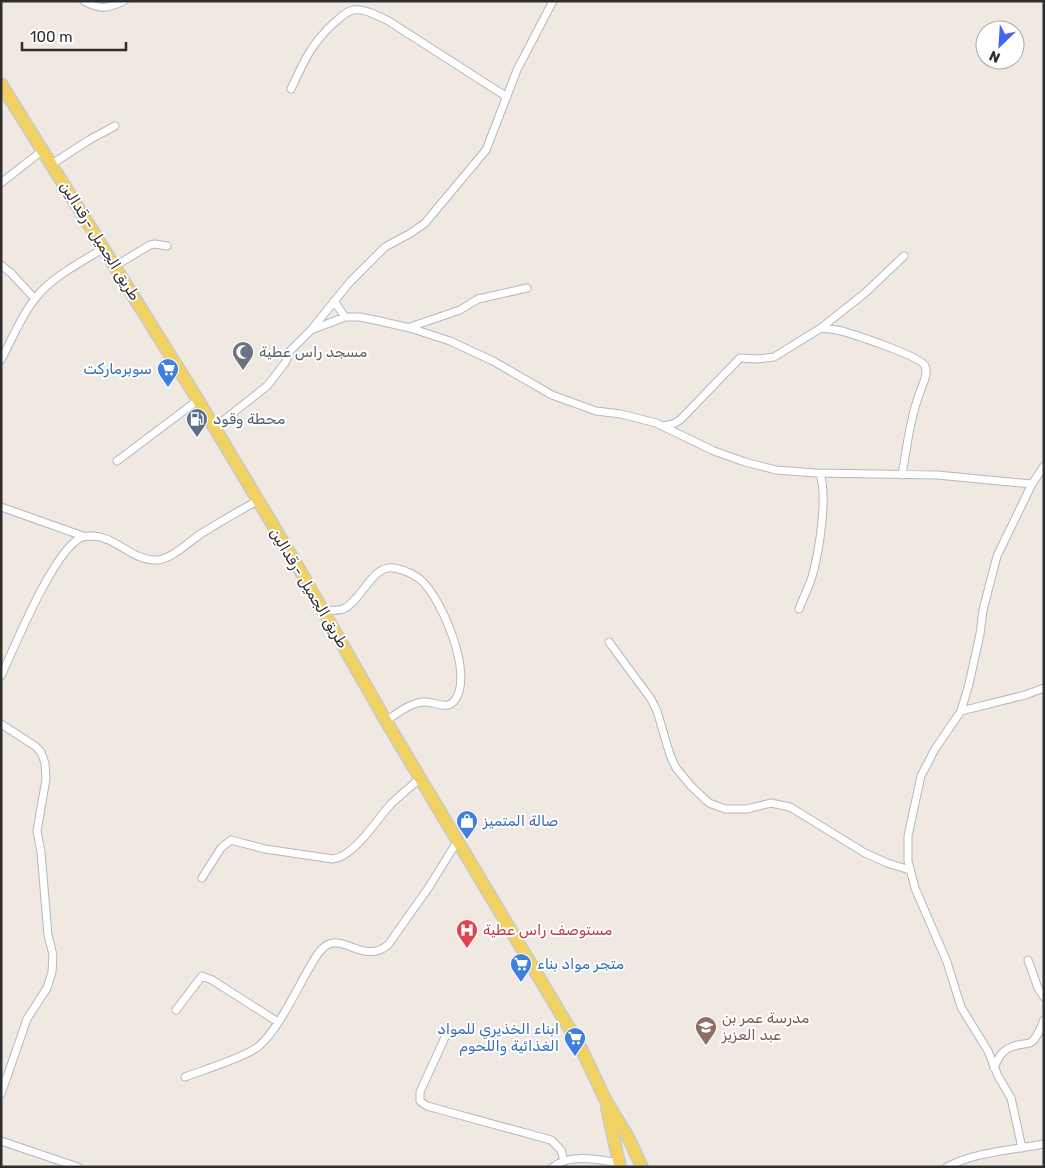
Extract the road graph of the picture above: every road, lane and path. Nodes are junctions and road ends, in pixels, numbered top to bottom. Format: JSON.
{"nodes":[{"id":1,"x":84,"y":1,"type":"edge"},
{"id":2,"x":124,"y":1,"type":"edge"},
{"id":3,"x":553,"y":1,"type":"edge"},
{"id":4,"x":2,"y":86,"type":"edge"},
{"id":5,"x":291,"y":88,"type":"dead end"},
{"id":6,"x":507,"y":97,"type":"junction"},
{"id":7,"x":115,"y":126,"type":"dead end"},
{"id":8,"x":43,"y":150,"type":"junction"},
{"id":9,"x":52,"y":164,"type":"junction"},
{"id":10,"x":1,"y":182,"type":"edge"},
{"id":11,"x":167,"y":246,"type":"dead end"},
{"id":12,"x":104,"y":248,"type":"junction"},
{"id":13,"x":904,"y":256,"type":"dead end"},
{"id":14,"x":1,"y":265,"type":"edge"},
{"id":15,"x":115,"y":266,"type":"junction"},
{"id":16,"x":527,"y":288,"type":"dead end"},
{"id":17,"x":35,"y":299,"type":"junction"},
{"id":18,"x":334,"y":302,"type":"junction"},
{"id":19,"x":345,"y":317,"type":"junction"},
{"id":20,"x":410,"y":328,"type":"junction"},
{"id":21,"x":822,"y":328,"type":"junction"},
{"id":22,"x":311,"y":330,"type":"junction"},
{"id":23,"x":1,"y":360,"type":"edge"},
{"id":24,"x":198,"y":400,"type":"junction"},
{"id":25,"x":662,"y":426,"type":"junction"},
{"id":26,"x":214,"y":428,"type":"junction"},
{"id":27,"x":117,"y":461,"type":"dead end"},
{"id":28,"x":1044,"y":466,"type":"edge"},
{"id":29,"x":820,"y":474,"type":"junction"},
{"id":30,"x":902,"y":475,"type":"junction"},
{"id":31,"x":1032,"y":484,"type":"junction"},
{"id":32,"x":257,"y":501,"type":"junction"},
{"id":33,"x":1,"y":507,"type":"edge"},
{"id":34,"x":83,"y":536,"type":"junction"},
{"id":35,"x":799,"y":609,"type":"dead end"},
{"id":36,"x":324,"y":610,"type":"junction"},
{"id":37,"x":609,"y":642,"type":"dead end"},
{"id":38,"x":1,"y":676,"type":"edge"},
{"id":39,"x":1044,"y":688,"type":"edge"},
{"id":40,"x":961,"y":711,"type":"junction"},
{"id":41,"x":386,"y":721,"type":"junction"},
{"id":42,"x":1,"y":724,"type":"edge"},
{"id":43,"x":420,"y":778,"type":"junction"},
{"id":44,"x":458,"y":840,"type":"junction"},
{"id":45,"x":910,"y":870,"type":"junction"},
{"id":46,"x":202,"y":878,"type":"dead end"},
{"id":47,"x":1028,"y":960,"type":"dead end"},
{"id":48,"x":1044,"y":997,"type":"edge"},
{"id":49,"x":176,"y":1010,"type":"dead end"},
{"id":50,"x":1044,"y":1020,"type":"edge"},
{"id":51,"x":278,"y":1022,"type":"junction"},
{"id":52,"x":447,"y":1032,"type":"dead end"},
{"id":53,"x":994,"y":1068,"type":"junction"},
{"id":54,"x":185,"y":1077,"type":"dead end"},
{"id":55,"x":1,"y":1094,"type":"edge"},
{"id":56,"x":605,"y":1098,"type":"junction"},
{"id":57,"x":1,"y":1142,"type":"edge"},
{"id":58,"x":1044,"y":1144,"type":"edge"},
{"id":59,"x":1022,"y":1148,"type":"junction"},
{"id":60,"x":564,"y":1161,"type":"junction"},
{"id":61,"x":620,"y":1165,"type":"edge"},
{"id":62,"x":78,"y":1167,"type":"edge"},
{"id":63,"x":553,"y":1167,"type":"edge"},
{"id":64,"x":642,"y":1167,"type":"edge"},
{"id":65,"x":946,"y":1167,"type":"edge"}],
"edges":[{"from":1,"to":2,"type":"street"},
{"from":3,"to":6,"type":"street"},
{"from":4,"to":8,"type":"main road","name":"طريق الجميل -رقدالين"},
{"from":5,"to":6,"type":"street"},
{"from":6,"to":18,"type":"street"},
{"from":7,"to":9,"type":"street"},
{"from":8,"to":9,"type":"main road","name":"طريق الجميل -رقدالين"},
{"from":8,"to":10,"type":"street"},
{"from":9,"to":12,"type":"main road","name":"طريق الجميل -رقدالين"},
{"from":11,"to":15,"type":"street"},
{"from":12,"to":15,"type":"main road","name":"طريق الجميل -رقدالين"},
{"from":12,"to":17,"type":"street"},
{"from":13,"to":21,"type":"street"},
{"from":14,"to":17,"type":"street"},
{"from":15,"to":24,"type":"main road","name":"طريق الجميل -رقدالين"},
{"from":16,"to":20,"type":"street"},
{"from":17,"to":23,"type":"street"},
{"from":18,"to":19,"type":"street"},
{"from":18,"to":22,"type":"street"},
{"from":19,"to":20,"type":"street"},
{"from":19,"to":22,"type":"street"},
{"from":20,"to":25,"type":"street"},
{"from":21,"to":25,"type":"street"},
{"from":21,"to":30,"type":"street"},
{"from":22,"to":26,"type":"street"},
{"from":24,"to":26,"type":"main road","name":"طريق الجميل -رقدالين"},
{"from":24,"to":27,"type":"street"},
{"from":25,"to":29,"type":"street"},
{"from":26,"to":32,"type":"main road","name":"طريق الجميل -رقدالين"},
{"from":28,"to":31,"type":"street"},
{"from":29,"to":30,"type":"street"},
{"from":29,"to":35,"type":"street"},
{"from":30,"to":31,"type":"street"},
{"from":31,"to":40,"type":"street"},
{"from":32,"to":34,"type":"street"},
{"from":32,"to":36,"type":"main road","name":"طريق الجميل -رقدالين"},
{"from":33,"to":34,"type":"street"},
{"from":34,"to":38,"type":"street"},
{"from":36,"to":41,"type":"main road","name":"طريق الجميل -رقدالين"},
{"from":36,"to":41,"type":"street"},
{"from":37,"to":45,"type":"street"},
{"from":39,"to":40,"type":"street"},
{"from":40,"to":45,"type":"street"},
{"from":41,"to":43,"type":"main road","name":"طريق الجميل -رقدالين"},
{"from":42,"to":55,"type":"street"},
{"from":43,"to":44,"type":"main road","name":"طريق الجميل -رقدالين"},
{"from":43,"to":46,"type":"street"},
{"from":44,"to":51,"type":"street"},
{"from":44,"to":56,"type":"main road","name":"طريق الجميل -رقدالين"},
{"from":45,"to":53,"type":"street"},
{"from":47,"to":48,"type":"street"},
{"from":49,"to":51,"type":"street"},
{"from":50,"to":53,"type":"street"},
{"from":51,"to":54,"type":"street"},
{"from":52,"to":60,"type":"street"},
{"from":53,"to":59,"type":"street"},
{"from":56,"to":61,"type":"main road"},
{"from":56,"to":64,"type":"main road"},
{"from":57,"to":62,"type":"street"},
{"from":58,"to":59,"type":"street"},
{"from":59,"to":65,"type":"street"},
{"from":60,"to":61,"type":"street"},
{"from":60,"to":63,"type":"street"}]}
